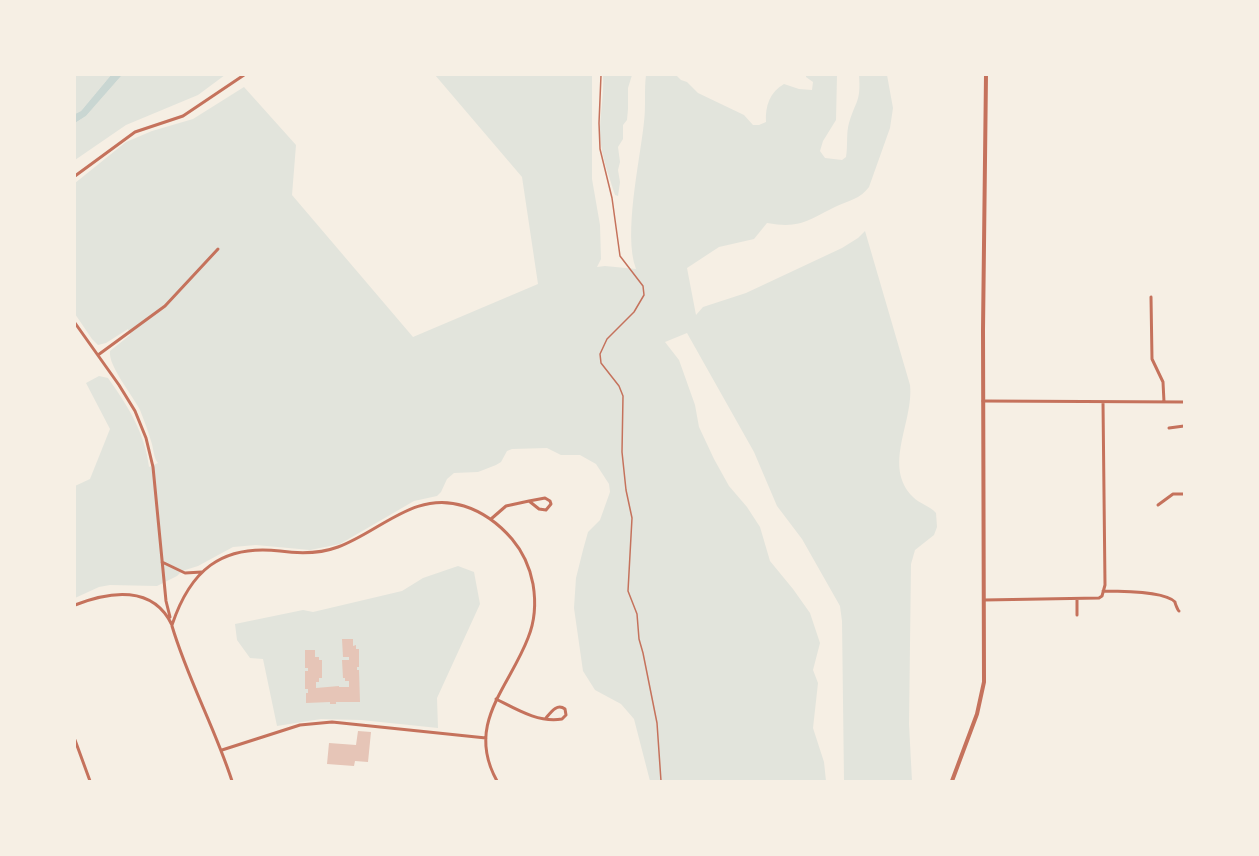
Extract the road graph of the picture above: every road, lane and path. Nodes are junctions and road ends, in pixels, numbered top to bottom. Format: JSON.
{"nodes":[{"id":1,"x":244,"y":75,"type":"edge"},
{"id":2,"x":602,"y":75,"type":"edge"},
{"id":3,"x":986,"y":75,"type":"edge"},
{"id":4,"x":75,"y":176,"type":"edge"},
{"id":5,"x":218,"y":249,"type":"dead end"},
{"id":6,"x":1151,"y":297,"type":"dead end"},
{"id":7,"x":75,"y":323,"type":"edge"},
{"id":8,"x":98,"y":355,"type":"junction"},
{"id":9,"x":983,"y":401,"type":"junction"},
{"id":10,"x":1103,"y":402,"type":"junction"},
{"id":11,"x":1164,"y":402,"type":"junction"},
{"id":12,"x":1184,"y":402,"type":"edge"},
{"id":13,"x":1184,"y":426,"type":"edge"},
{"id":14,"x":1169,"y":428,"type":"dead end"},
{"id":15,"x":1184,"y":494,"type":"edge"},
{"id":16,"x":529,"y":501,"type":"junction"},
{"id":17,"x":1158,"y":505,"type":"dead end"},
{"id":18,"x":491,"y":519,"type":"junction"},
{"id":19,"x":162,"y":562,"type":"junction"},
{"id":20,"x":202,"y":572,"type":"junction"},
{"id":21,"x":1103,"y":591,"type":"junction"},
{"id":22,"x":1077,"y":599,"type":"junction"},
{"id":23,"x":982,"y":600,"type":"junction"},
{"id":24,"x":75,"y":604,"type":"edge"},
{"id":25,"x":1179,"y":611,"type":"dead end"},
{"id":26,"x":1077,"y":615,"type":"dead end"},
{"id":27,"x":172,"y":625,"type":"junction"},
{"id":28,"x":495,"y":699,"type":"junction"},
{"id":29,"x":546,"y":718,"type":"junction"},
{"id":30,"x":486,"y":738,"type":"junction"},
{"id":31,"x":75,"y":740,"type":"edge"},
{"id":32,"x":222,"y":750,"type":"junction"},
{"id":33,"x":90,"y":781,"type":"edge"},
{"id":34,"x":232,"y":781,"type":"edge"},
{"id":35,"x":498,"y":781,"type":"edge"},
{"id":36,"x":661,"y":781,"type":"edge"},
{"id":37,"x":952,"y":781,"type":"edge"}],
"edges":[{"from":1,"to":4,"type":"street"},
{"from":2,"to":36,"type":"lane"},
{"from":3,"to":9,"type":"street"},
{"from":5,"to":8,"type":"street"},
{"from":6,"to":11,"type":"street"},
{"from":7,"to":8,"type":"street"},
{"from":8,"to":19,"type":"street"},
{"from":9,"to":10,"type":"street"},
{"from":9,"to":23,"type":"street"},
{"from":10,"to":11,"type":"street"},
{"from":10,"to":21,"type":"street"},
{"from":11,"to":12,"type":"street"},
{"from":13,"to":14,"type":"street"},
{"from":15,"to":17,"type":"street"},
{"from":16,"to":16,"type":"street"},
{"from":16,"to":18,"type":"street"},
{"from":18,"to":20,"type":"street"},
{"from":18,"to":28,"type":"street"},
{"from":19,"to":20,"type":"street"},
{"from":19,"to":27,"type":"street"},
{"from":20,"to":27,"type":"street"},
{"from":21,"to":22,"type":"street"},
{"from":21,"to":25,"type":"street"},
{"from":22,"to":23,"type":"street"},
{"from":22,"to":26,"type":"street"},
{"from":23,"to":37,"type":"street"},
{"from":24,"to":27,"type":"street"},
{"from":27,"to":32,"type":"street"},
{"from":28,"to":29,"type":"street"},
{"from":28,"to":30,"type":"street"},
{"from":29,"to":29,"type":"street"},
{"from":30,"to":32,"type":"street"},
{"from":30,"to":35,"type":"street"},
{"from":31,"to":33,"type":"street"},
{"from":32,"to":34,"type":"street"}]}
